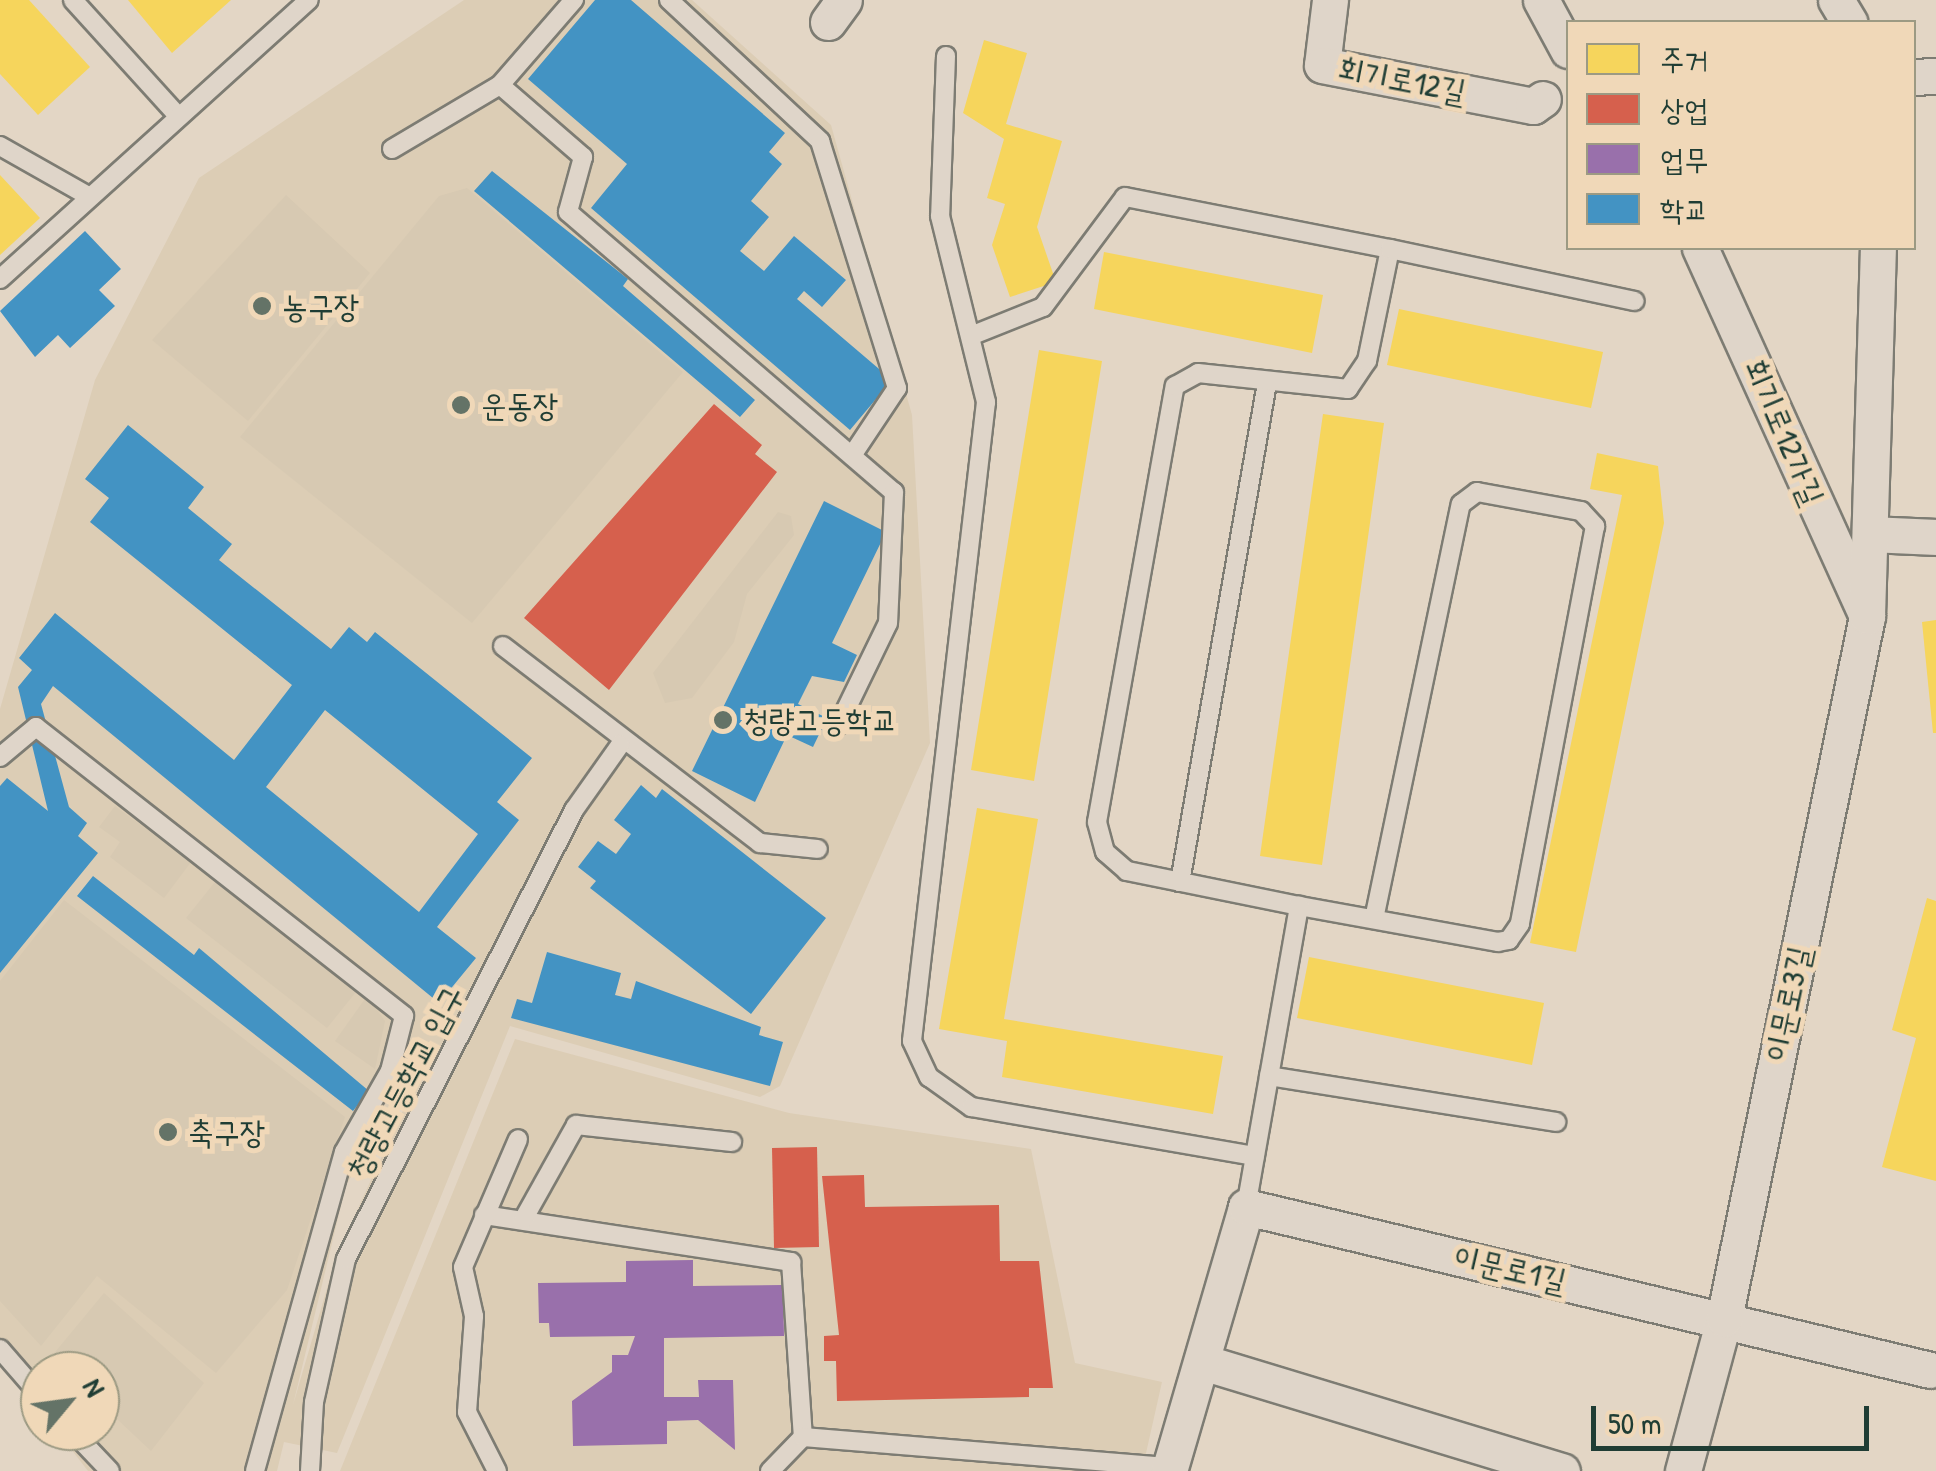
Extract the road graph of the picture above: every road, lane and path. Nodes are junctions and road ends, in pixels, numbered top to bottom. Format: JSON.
{"nodes":[{"id":1,"x":73,"y":0,"type":"edge"},
{"id":2,"x":309,"y":0,"type":"edge"},
{"id":3,"x":574,"y":0,"type":"edge"},
{"id":4,"x":670,"y":0,"type":"edge"},
{"id":5,"x":1330,"y":0,"type":"edge"},
{"id":6,"x":1554,"y":5,"type":"edge"},
{"id":7,"x":1566,"y":44,"type":"edge"},
{"id":8,"x":946,"y":56,"type":"dead end"},
{"id":9,"x":500,"y":85,"type":"junction"},
{"id":10,"x":1543,"y":99,"type":"dead end"},
{"id":11,"x":178,"y":116,"type":"junction"},
{"id":12,"x":0,"y":146,"type":"edge"},
{"id":13,"x":392,"y":149,"type":"dead end"},
{"id":14,"x":90,"y":197,"type":"junction"},
{"id":15,"x":1390,"y":249,"type":"junction"},
{"id":16,"x":1701,"y":250,"type":"edge"},
{"id":17,"x":1878,"y":250,"type":"edge"},
{"id":18,"x":0,"y":280,"type":"edge"},
{"id":19,"x":1635,"y":300,"type":"dead end"},
{"id":20,"x":973,"y":335,"type":"junction"},
{"id":21,"x":1267,"y":383,"type":"junction"},
{"id":22,"x":852,"y":454,"type":"junction"},
{"id":23,"x":1870,"y":534,"type":"junction"},
{"id":24,"x":1936,"y":536,"type":"edge"},
{"id":25,"x":1867,"y":616,"type":"junction"},
{"id":26,"x":503,"y":646,"type":"dead end"},
{"id":27,"x":838,"y":726,"type":"dead end"},
{"id":28,"x":620,"y":744,"type":"junction"},
{"id":29,"x":0,"y":757,"type":"edge"},
{"id":30,"x":818,"y":849,"type":"dead end"},
{"id":31,"x":1180,"y":882,"type":"junction"},
{"id":32,"x":1299,"y":906,"type":"junction"},
{"id":33,"x":1374,"y":919,"type":"junction"},
{"id":34,"x":1269,"y":1076,"type":"junction"},
{"id":35,"x":1556,"y":1122,"type":"dead end"},
{"id":36,"x":518,"y":1139,"type":"dead end"},
{"id":37,"x":732,"y":1142,"type":"dead end"},
{"id":38,"x":1255,"y":1156,"type":"junction"},
{"id":39,"x":1246,"y":1207,"type":"junction"},
{"id":40,"x":484,"y":1215,"type":"junction"},
{"id":41,"x":522,"y":1220,"type":"junction"},
{"id":42,"x":1724,"y":1319,"type":"junction"},
{"id":43,"x":0,"y":1349,"type":"edge"},
{"id":44,"x":1206,"y":1363,"type":"junction"},
{"id":45,"x":1930,"y":1370,"type":"dead end"},
{"id":46,"x":20,"y":1372,"type":"edge"},
{"id":47,"x":803,"y":1436,"type":"junction"},
{"id":48,"x":91,"y":1451,"type":"edge"},
{"id":49,"x":1523,"y":1465,"type":"edge"},
{"id":50,"x":1170,"y":1469,"type":"edge"},
{"id":51,"x":110,"y":1471,"type":"edge"},
{"id":52,"x":255,"y":1471,"type":"edge"},
{"id":53,"x":310,"y":1471,"type":"edge"},
{"id":54,"x":497,"y":1471,"type":"edge"},
{"id":55,"x":770,"y":1471,"type":"edge"},
{"id":56,"x":1562,"y":1471,"type":"edge"},
{"id":57,"x":1682,"y":1471,"type":"edge"}],
"edges":[{"from":1,"to":11,"type":"lane"},
{"from":2,"to":11,"type":"lane"},
{"from":3,"to":9,"type":"lane"},
{"from":4,"to":22,"type":"lane"},
{"from":5,"to":10,"type":"street","name":"회기로12길"},
{"from":6,"to":7,"type":"street"},
{"from":8,"to":20,"type":"lane"},
{"from":9,"to":13,"type":"lane"},
{"from":9,"to":22,"type":"lane"},
{"from":11,"to":14,"type":"lane"},
{"from":12,"to":14,"type":"lane"},
{"from":14,"to":18,"type":"lane"},
{"from":15,"to":19,"type":"lane"},
{"from":15,"to":20,"type":"lane"},
{"from":15,"to":21,"type":"lane"},
{"from":16,"to":25,"type":"street","name":"회기로12가길"},
{"from":17,"to":23,"type":"street","name":"이문로3길"},
{"from":20,"to":38,"type":"lane"},
{"from":21,"to":31,"type":"lane"},
{"from":21,"to":31,"type":"lane"},
{"from":22,"to":27,"type":"lane"},
{"from":23,"to":24,"type":"street"},
{"from":23,"to":25,"type":"street","name":"이문로3길"},
{"from":25,"to":42,"type":"street","name":"이문로3길"},
{"from":26,"to":28,"type":"lane"},
{"from":28,"to":30,"type":"lane"},
{"from":28,"to":53,"type":"lane","name":"청량고등학교 입구"},
{"from":29,"to":52,"type":"lane"},
{"from":31,"to":32,"type":"lane"},
{"from":32,"to":33,"type":"lane"},
{"from":32,"to":34,"type":"lane"},
{"from":33,"to":33,"type":"lane"},
{"from":34,"to":35,"type":"lane"},
{"from":34,"to":38,"type":"lane"},
{"from":36,"to":40,"type":"lane"},
{"from":37,"to":41,"type":"lane"},
{"from":38,"to":39,"type":"lane"},
{"from":39,"to":42,"type":"street","name":"이문로1길"},
{"from":39,"to":44,"type":"street"},
{"from":40,"to":41,"type":"lane"},
{"from":40,"to":54,"type":"lane"},
{"from":41,"to":47,"type":"lane"},
{"from":42,"to":45,"type":"street","name":"이문로1길"},
{"from":42,"to":57,"type":"street","name":"이문로3길"},
{"from":43,"to":46,"type":"lane"},
{"from":44,"to":49,"type":"street"},
{"from":44,"to":50,"type":"street"},
{"from":47,"to":50,"type":"lane"},
{"from":47,"to":55,"type":"lane"},
{"from":48,"to":51,"type":"lane"},
{"from":49,"to":56,"type":"street"}]}
